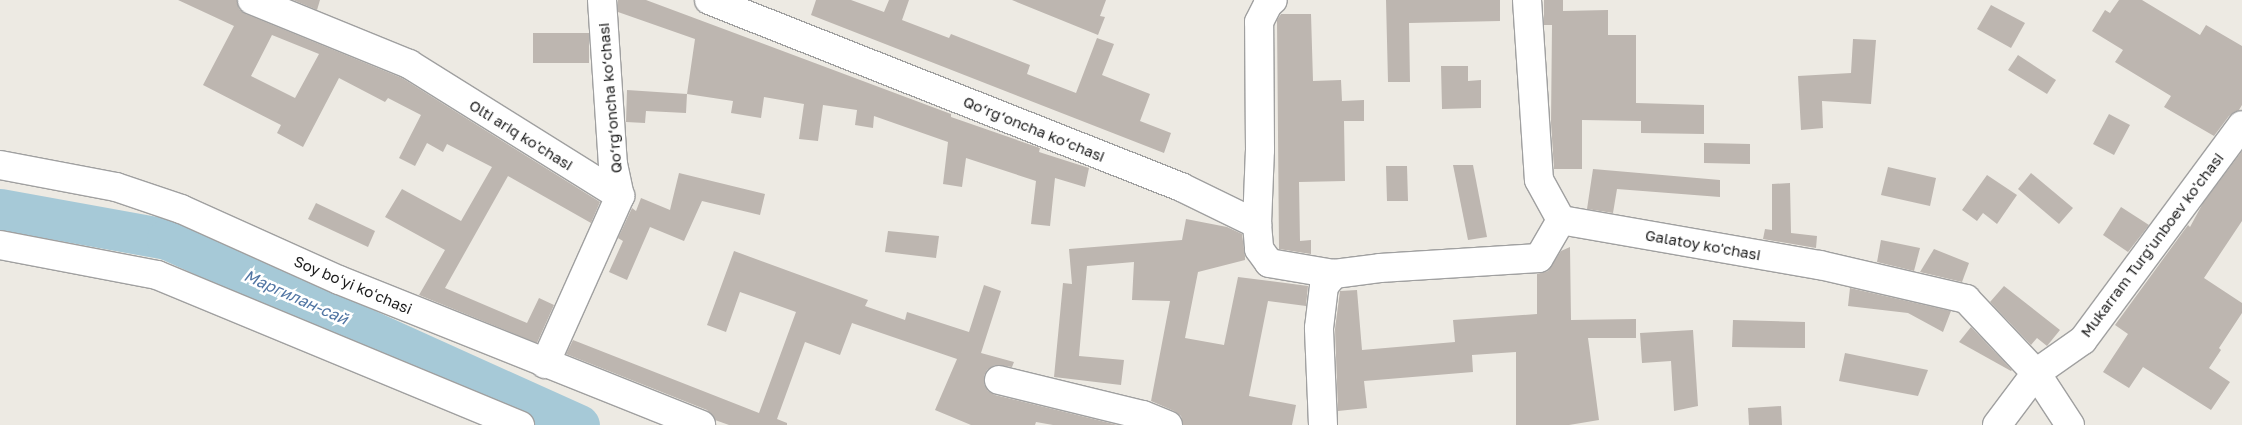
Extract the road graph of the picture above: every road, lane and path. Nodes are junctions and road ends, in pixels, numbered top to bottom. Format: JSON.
{"nodes":[{"id":1,"x":252,"y":0,"type":"edge"},
{"id":2,"x":602,"y":0,"type":"edge"},
{"id":3,"x":709,"y":0,"type":"edge"},
{"id":4,"x":1273,"y":0,"type":"edge"},
{"id":5,"x":1528,"y":0,"type":"edge"},
{"id":6,"x":2242,"y":125,"type":"edge"},
{"id":7,"x":0,"y":165,"type":"edge"},
{"id":8,"x":620,"y":196,"type":"junction"},
{"id":9,"x":1561,"y":220,"type":"junction"},
{"id":10,"x":1257,"y":224,"type":"junction"},
{"id":11,"x":0,"y":245,"type":"edge"},
{"id":12,"x":1334,"y":274,"type":"junction"},
{"id":13,"x":545,"y":364,"type":"junction"},
{"id":14,"x":2036,"y":373,"type":"junction"},
{"id":15,"x":999,"y":380,"type":"dead end"},
{"id":16,"x":520,"y":425,"type":"edge"},
{"id":17,"x":701,"y":425,"type":"edge"},
{"id":18,"x":1168,"y":425,"type":"edge"},
{"id":19,"x":1323,"y":425,"type":"edge"},
{"id":20,"x":1997,"y":425,"type":"edge"},
{"id":21,"x":2070,"y":425,"type":"edge"}],
"edges":[{"from":1,"to":8,"type":"street","name":"Olti ariq ko'chasi"},
{"from":2,"to":8,"type":"street","name":"Qo‘rg‘oncha ko‘chasi"},
{"from":3,"to":10,"type":"street","name":"Qo‘rg‘oncha ko‘chasi"},
{"from":4,"to":10,"type":"street"},
{"from":5,"to":9,"type":"street"},
{"from":6,"to":14,"type":"street","name":"Mukarram Turg'unboev ko'chasi"},
{"from":7,"to":13,"type":"street","name":"Soy boʻyi koʻchasi"},
{"from":8,"to":13,"type":"street"},
{"from":9,"to":12,"type":"street"},
{"from":9,"to":14,"type":"street","name":"Galatoy ko'chasi"},
{"from":10,"to":12,"type":"street"},
{"from":11,"to":16,"type":"street"},
{"from":12,"to":19,"type":"street"},
{"from":13,"to":17,"type":"street","name":"Soy boʻyi koʻchasi"},
{"from":14,"to":20,"type":"street","name":"Mukarram Turg'unboev ko'chasi"},
{"from":14,"to":21,"type":"street"},
{"from":15,"to":18,"type":"street"}]}
